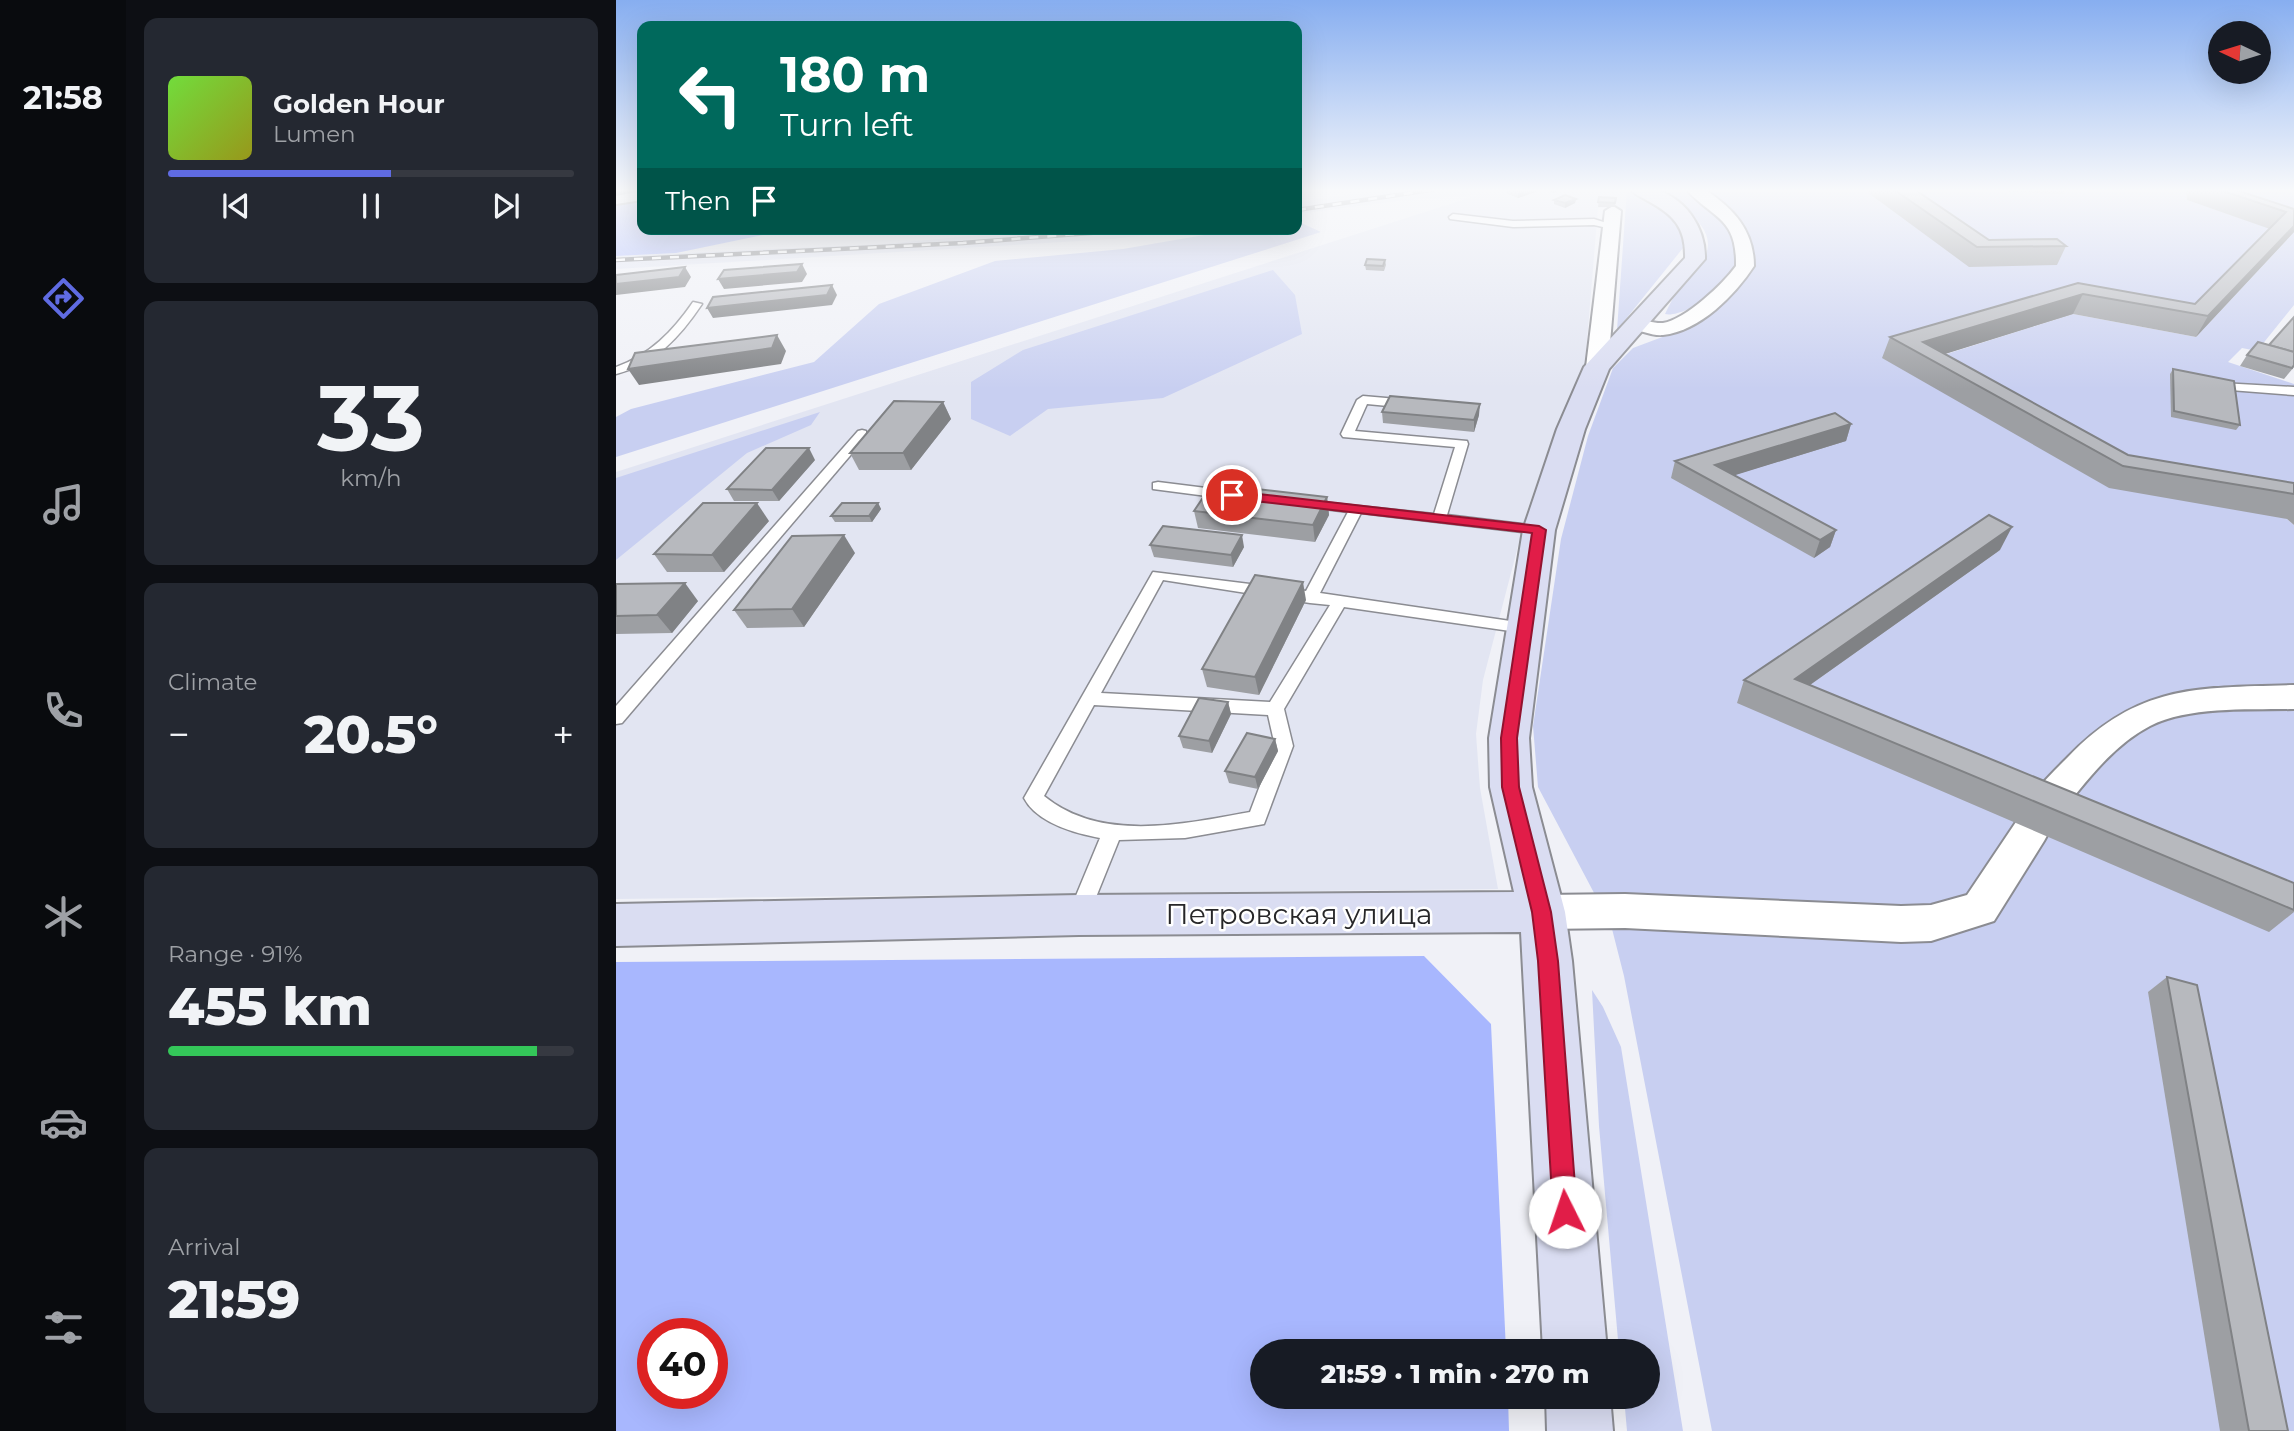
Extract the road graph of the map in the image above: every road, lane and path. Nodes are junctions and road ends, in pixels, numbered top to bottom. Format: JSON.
{"nodes":[{"id":1,"x":1609,"y":256,"type":"edge"},
{"id":2,"x":1695,"y":256,"type":"edge"},
{"id":3,"x":1744,"y":256,"type":"edge"},
{"id":4,"x":697,"y":304,"type":"dead end"},
{"id":5,"x":1638,"y":324,"type":"junction"},
{"id":6,"x":1597,"y":367,"type":"junction"},
{"id":7,"x":616,"y":370,"type":"edge"},
{"id":8,"x":2221,"y":387,"type":"edge"},
{"id":9,"x":2294,"y":391,"type":"edge"},
{"id":10,"x":1427,"y":405,"type":"edge"},
{"id":11,"x":862,"y":434,"type":"edge"},
{"id":12,"x":1158,"y":486,"type":"dead end"},
{"id":13,"x":1251,"y":497,"type":"edge"},
{"id":14,"x":1290,"y":502,"type":"edge"},
{"id":15,"x":1356,"y":509,"type":"junction"},
{"id":16,"x":1438,"y":519,"type":"junction"},
{"id":17,"x":1539,"y":530,"type":"junction"},
{"id":18,"x":1310,"y":598,"type":"junction"},
{"id":19,"x":1339,"y":603,"type":"junction"},
{"id":20,"x":1524,"y":628,"type":"junction"},
{"id":21,"x":2294,"y":697,"type":"edge"},
{"id":22,"x":1087,"y":698,"type":"junction"},
{"id":23,"x":1275,"y":709,"type":"junction"},
{"id":24,"x":616,"y":718,"type":"edge"},
{"id":25,"x":1112,"y":832,"type":"junction"},
{"id":26,"x":1542,"y":912,"type":"junction"},
{"id":27,"x":1079,"y":915,"type":"junction"},
{"id":28,"x":616,"y":925,"type":"edge"},
{"id":29,"x":1574,"y":1339,"type":"edge"},
{"id":30,"x":1579,"y":1409,"type":"edge"},
{"id":31,"x":1580,"y":1431,"type":"edge"}],
"edges":[{"from":1,"to":6,"type":"street"},
{"from":2,"to":5,"type":"street"},
{"from":3,"to":5,"type":"street"},
{"from":4,"to":7,"type":"lane"},
{"from":5,"to":6,"type":"street"},
{"from":6,"to":17,"type":"street"},
{"from":8,"to":9,"type":"lane"},
{"from":10,"to":16,"type":"lane"},
{"from":11,"to":24,"type":"lane"},
{"from":12,"to":13,"type":"lane"},
{"from":14,"to":15,"type":"lane"},
{"from":15,"to":16,"type":"lane"},
{"from":15,"to":18,"type":"lane"},
{"from":16,"to":17,"type":"lane"},
{"from":17,"to":20,"type":"street"},
{"from":18,"to":19,"type":"lane"},
{"from":18,"to":22,"type":"lane"},
{"from":19,"to":20,"type":"lane"},
{"from":19,"to":23,"type":"lane"},
{"from":20,"to":26,"type":"street"},
{"from":21,"to":26,"type":"street","name":"Петровская улица"},
{"from":22,"to":23,"type":"lane"},
{"from":22,"to":25,"type":"lane"},
{"from":23,"to":25,"type":"lane"},
{"from":25,"to":27,"type":"lane"},
{"from":26,"to":27,"type":"street","name":"Петровская улица"},
{"from":26,"to":29,"type":"street"},
{"from":27,"to":28,"type":"street","name":"Петровская улица"},
{"from":30,"to":31,"type":"street"}]}
